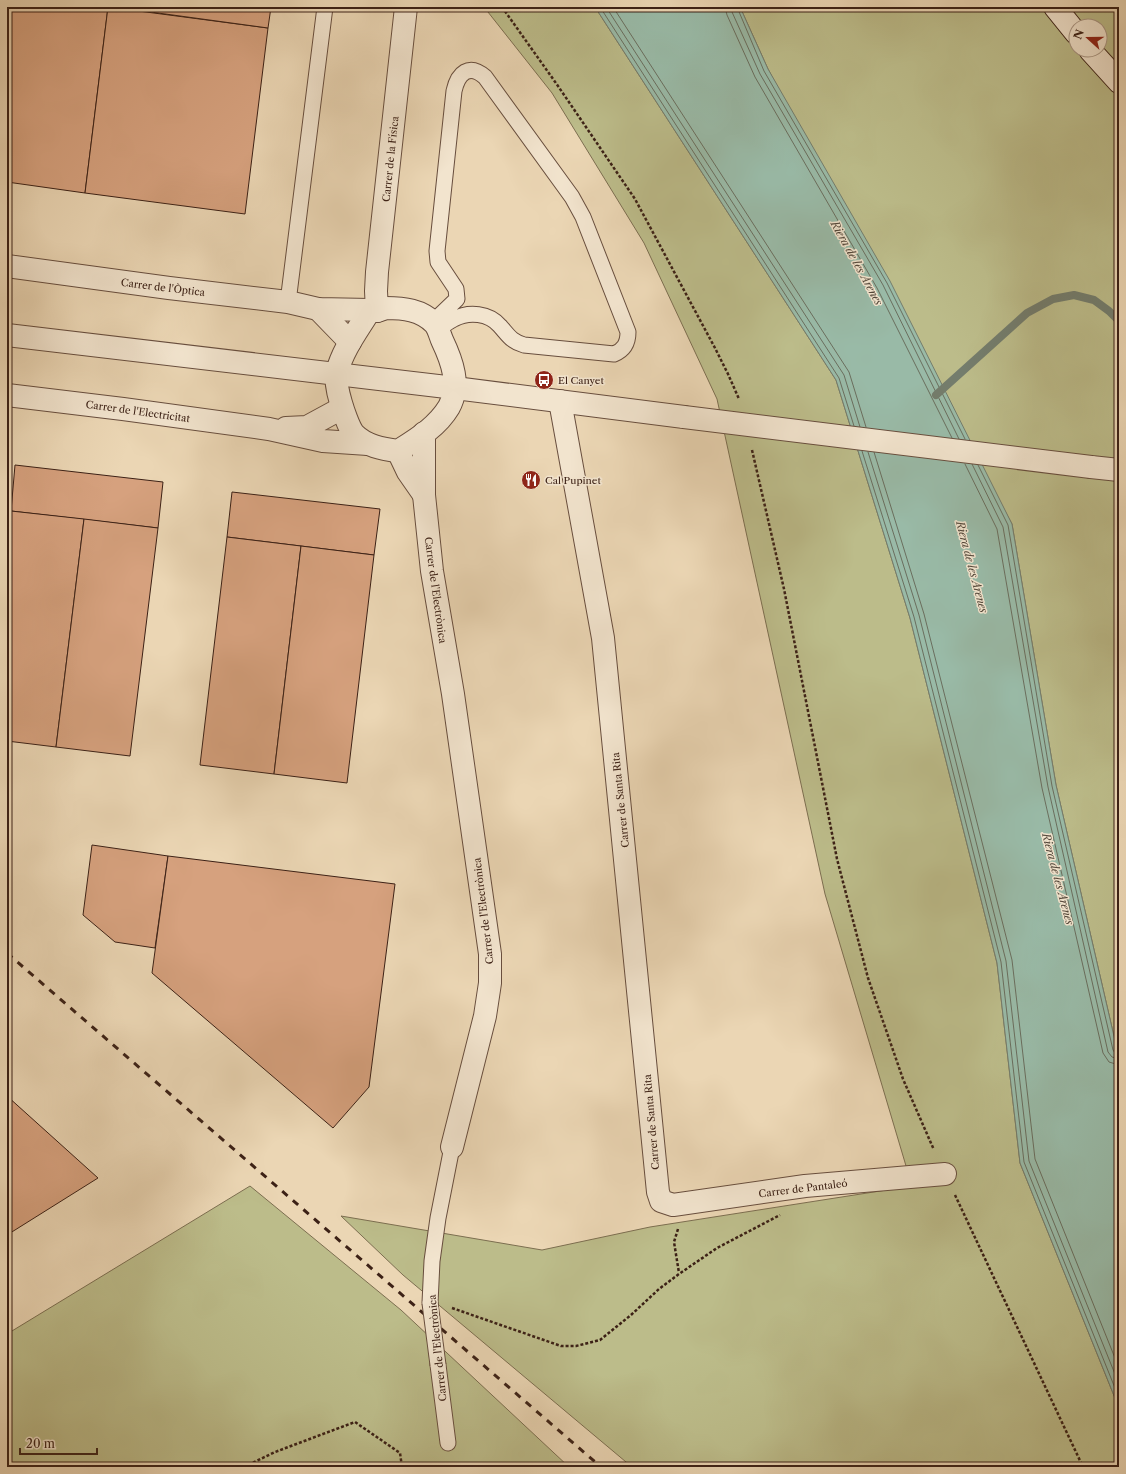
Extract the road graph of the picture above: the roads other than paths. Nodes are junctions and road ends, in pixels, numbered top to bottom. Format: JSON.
{"nodes":[{"id":1,"x":325,"y":7,"type":"edge"},
{"id":2,"x":406,"y":7,"type":"edge"},
{"id":3,"x":1055,"y":7,"type":"edge"},
{"id":4,"x":1068,"y":23,"type":"edge"},
{"id":5,"x":1097,"y":58,"type":"edge"},
{"id":6,"x":1119,"y":82,"type":"edge"},
{"id":7,"x":7,"y":266,"type":"edge"},
{"id":8,"x":288,"y":302,"type":"junction"},
{"id":9,"x":318,"y":309,"type":"junction"},
{"id":10,"x":374,"y":310,"type":"junction"},
{"id":11,"x":435,"y":326,"type":"junction"},
{"id":12,"x":7,"y":334,"type":"edge"},
{"id":13,"x":350,"y":342,"type":"junction"},
{"id":14,"x":336,"y":374,"type":"junction"},
{"id":15,"x":454,"y":388,"type":"junction"},
{"id":16,"x":7,"y":394,"type":"edge"},
{"id":17,"x":560,"y":401,"type":"junction"},
{"id":18,"x":342,"y":408,"type":"junction"},
{"id":19,"x":269,"y":429,"type":"junction"},
{"id":20,"x":424,"y":433,"type":"junction"},
{"id":21,"x":368,"y":444,"type":"junction"},
{"id":22,"x":398,"y":451,"type":"junction"},
{"id":23,"x":1118,"y":470,"type":"edge"},
{"id":24,"x":424,"y":495,"type":"junction"},
{"id":25,"x":452,"y":1147,"type":"joint"},
{"id":26,"x":945,"y":1174,"type":"road end"},
{"id":27,"x":661,"y":1202,"type":"joint"},
{"id":28,"x":448,"y":1443,"type":"dead end"}],
"edges":[{"from":1,"to":8,"type":"lane"},
{"from":2,"to":10,"type":"street","name":"Carrer de la Física"},
{"from":3,"to":4,"type":"street"},
{"from":5,"to":6,"type":"street"},
{"from":7,"to":8,"type":"street","name":"Carrer de l'Òptica"},
{"from":8,"to":9,"type":"street","name":"Carrer de l'Òptica"},
{"from":9,"to":10,"type":"street","name":"Carrer de l'Òptica"},
{"from":9,"to":13,"type":"street"},
{"from":10,"to":11,"type":"street","name":"Carrer de l'Òptica"},
{"from":10,"to":13,"type":"street"},
{"from":11,"to":11,"type":"lane"},
{"from":11,"to":15,"type":"street"},
{"from":12,"to":14,"type":"street"},
{"from":13,"to":14,"type":"street"},
{"from":14,"to":15,"type":"street"},
{"from":14,"to":18,"type":"street"},
{"from":15,"to":17,"type":"street"},
{"from":15,"to":20,"type":"street"},
{"from":16,"to":19,"type":"street","name":"Carrer de l'Electricitat"},
{"from":17,"to":23,"type":"street","bridge":true},
{"from":17,"to":27,"type":"street","name":"Carrer de Santa Rita"},
{"from":18,"to":19,"type":"street","name":"Carrer de l'Electricitat"},
{"from":18,"to":21,"type":"street"},
{"from":19,"to":21,"type":"street","name":"Carrer de l'Electricitat"},
{"from":20,"to":22,"type":"street"},
{"from":20,"to":24,"type":"street","name":"Carrer de l'Electrònica"},
{"from":21,"to":22,"type":"street"},
{"from":22,"to":24,"type":"street","name":"Carrer de l'Electrònica"},
{"from":24,"to":25,"type":"street","name":"Carrer de l'Electrònica"},
{"from":25,"to":28,"type":"lane","name":"Carrer de l'Electrònica","bridge":true},
{"from":26,"to":27,"type":"street","name":"Carrer de Pantaleó"}]}
